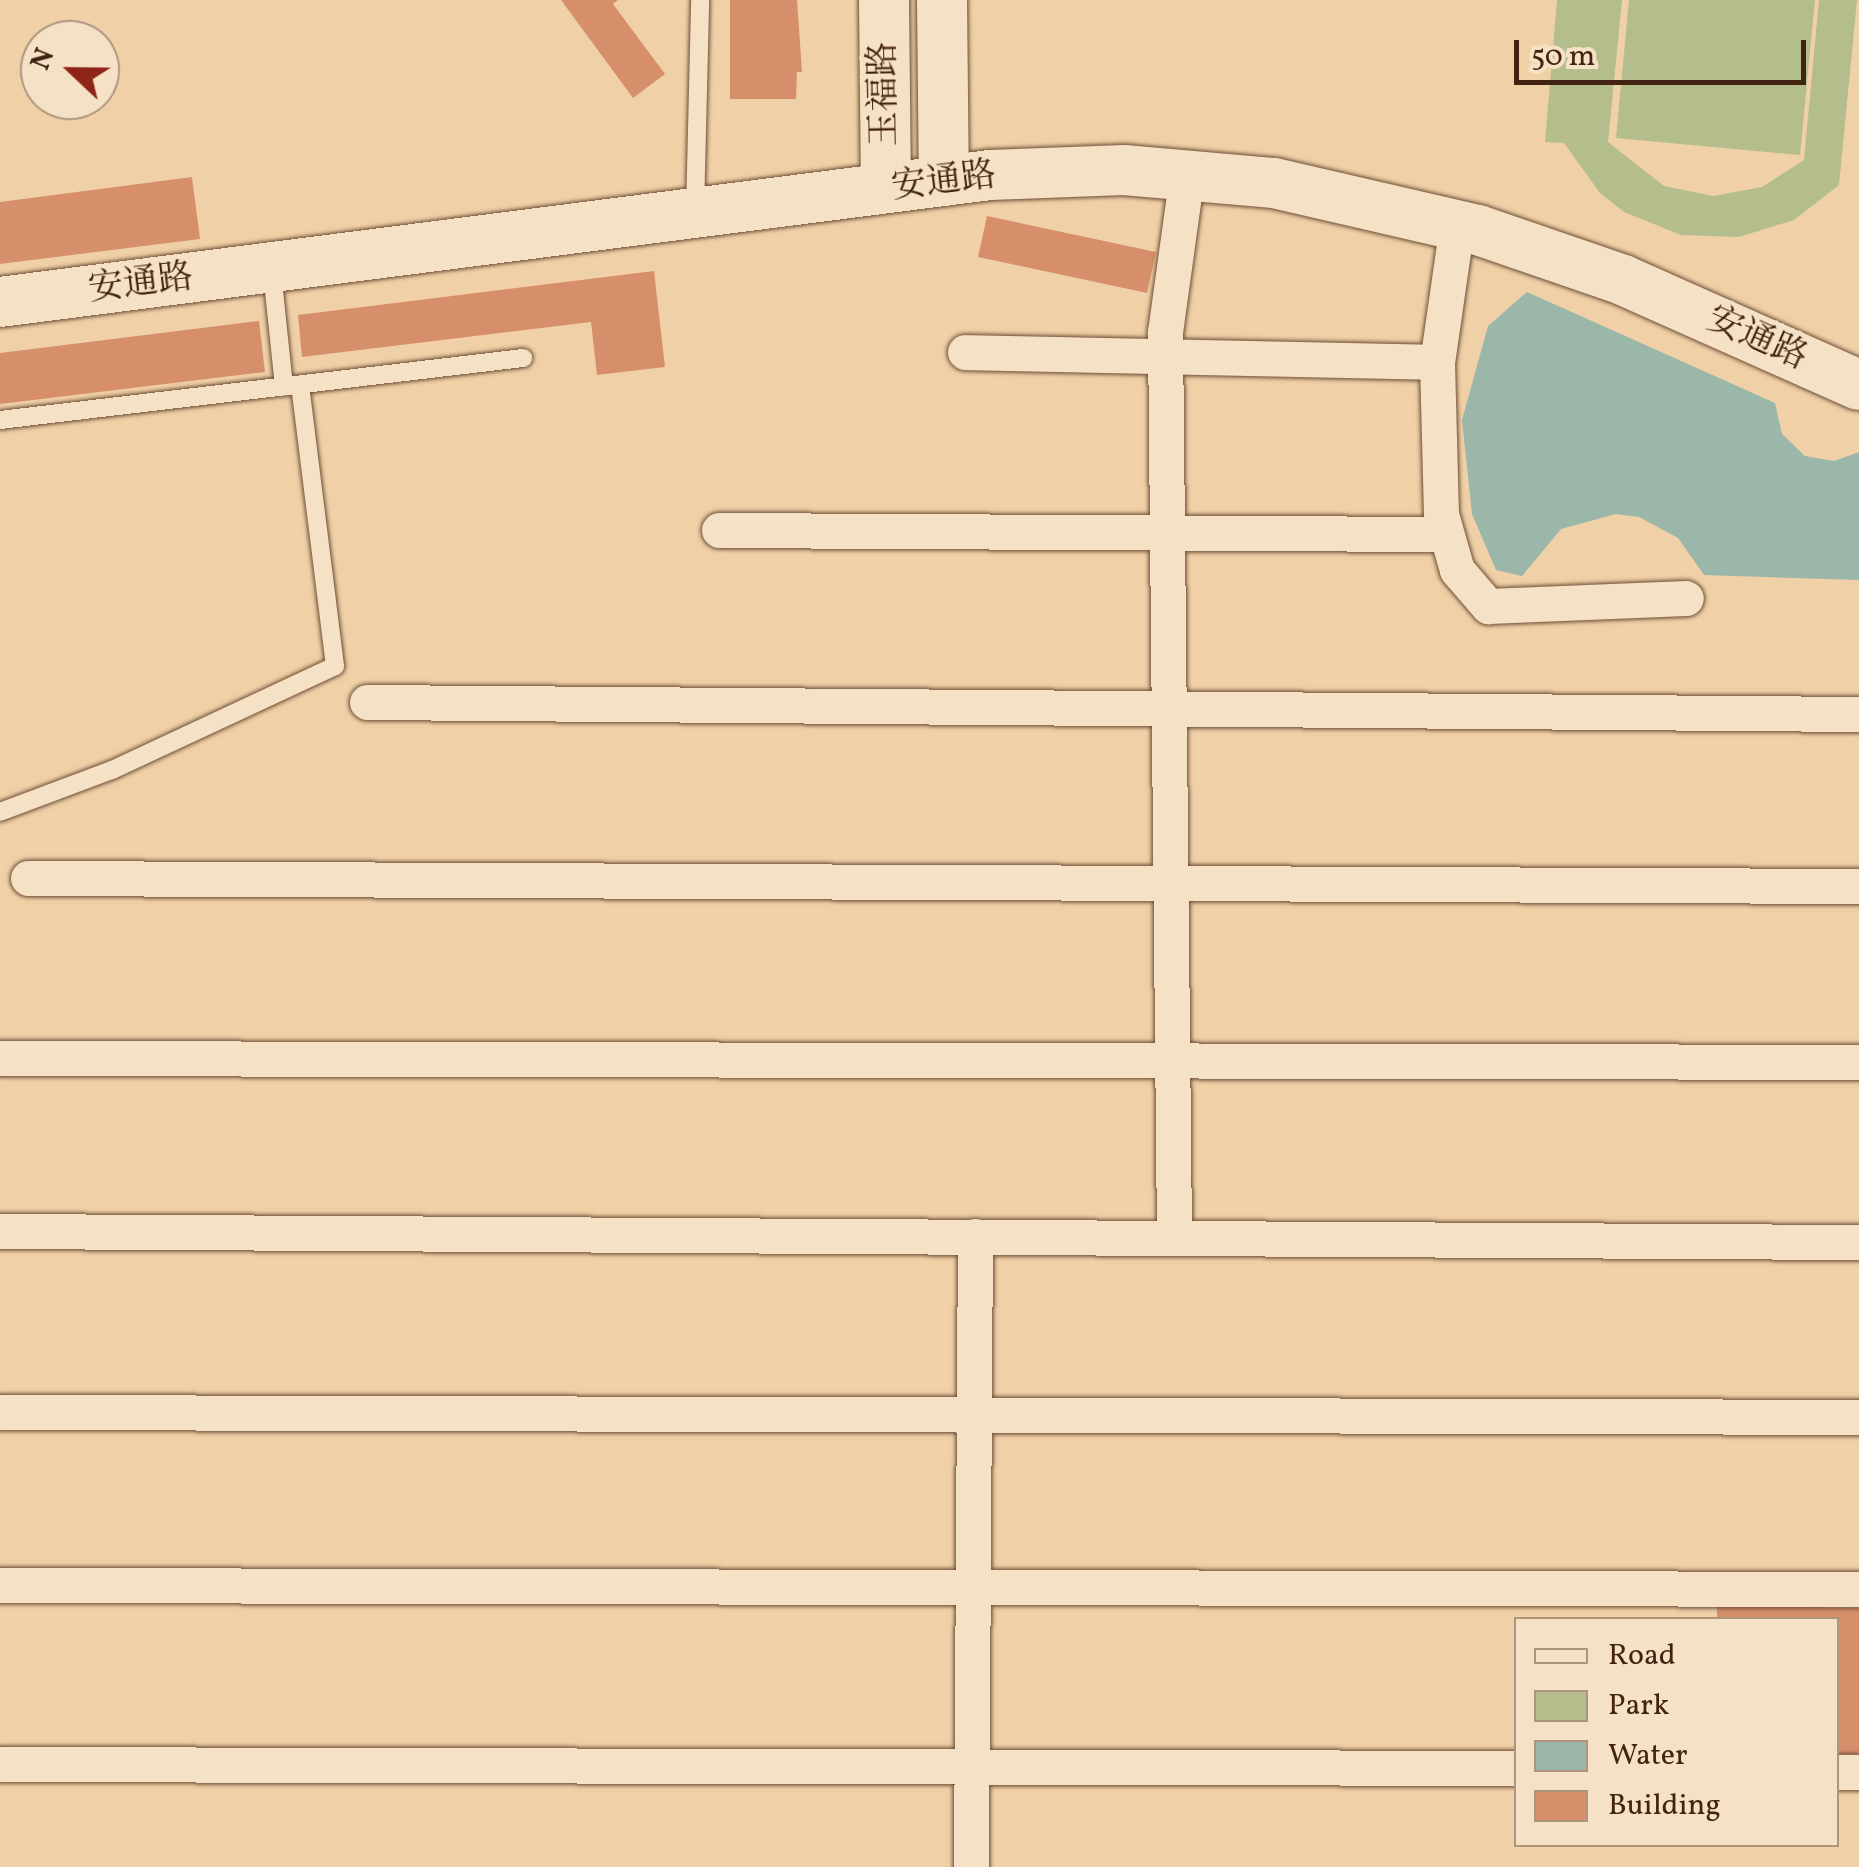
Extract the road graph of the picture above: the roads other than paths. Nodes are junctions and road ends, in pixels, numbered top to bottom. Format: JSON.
{"nodes":[{"id":1,"x":700,"y":0,"type":"edge"},
{"id":2,"x":884,"y":0,"type":"edge"},
{"id":3,"x":942,"y":0,"type":"edge"},
{"id":4,"x":1187,"y":174,"type":"junction"},
{"id":5,"x":944,"y":181,"type":"junction"},
{"id":6,"x":886,"y":188,"type":"junction"},
{"id":7,"x":695,"y":212,"type":"junction"},
{"id":8,"x":1457,"y":224,"type":"junction"},
{"id":9,"x":271,"y":267,"type":"junction"},
{"id":10,"x":0,"y":302,"type":"edge"},
{"id":11,"x":965,"y":352,"type":"dead end"},
{"id":12,"x":1165,"y":357,"type":"junction"},
{"id":13,"x":523,"y":358,"type":"dead end"},
{"id":14,"x":1437,"y":362,"type":"junction"},
{"id":15,"x":292,"y":385,"type":"junction"},
{"id":16,"x":1859,"y":385,"type":"edge"},
{"id":17,"x":0,"y":420,"type":"edge"},
{"id":18,"x":719,"y":530,"type":"dead end"},
{"id":19,"x":1166,"y":532,"type":"junction"},
{"id":20,"x":1443,"y":534,"type":"junction"},
{"id":21,"x":1686,"y":598,"type":"dead end"},
{"id":22,"x":367,"y":702,"type":"dead end"},
{"id":23,"x":1168,"y":708,"type":"junction"},
{"id":24,"x":1859,"y":714,"type":"edge"},
{"id":25,"x":0,"y":812,"type":"edge"},
{"id":26,"x":28,"y":878,"type":"dead end"},
{"id":27,"x":1170,"y":883,"type":"junction"},
{"id":28,"x":1859,"y":886,"type":"edge"},
{"id":29,"x":0,"y":1058,"type":"edge"},
{"id":30,"x":1172,"y":1060,"type":"junction"},
{"id":31,"x":1859,"y":1062,"type":"edge"},
{"id":32,"x":0,"y":1231,"type":"edge"},
{"id":33,"x":975,"y":1236,"type":"junction"},
{"id":34,"x":1174,"y":1237,"type":"junction"},
{"id":35,"x":1859,"y":1242,"type":"edge"},
{"id":36,"x":0,"y":1412,"type":"edge"},
{"id":37,"x":974,"y":1415,"type":"junction"},
{"id":38,"x":1859,"y":1417,"type":"edge"},
{"id":39,"x":0,"y":1586,"type":"edge"},
{"id":40,"x":972,"y":1588,"type":"junction"},
{"id":41,"x":1859,"y":1589,"type":"edge"},
{"id":42,"x":0,"y":1764,"type":"edge"},
{"id":43,"x":971,"y":1766,"type":"junction"},
{"id":44,"x":1514,"y":1768,"type":"edge"},
{"id":45,"x":971,"y":1867,"type":"edge"}],
"edges":[{"from":1,"to":7,"type":"lane"},
{"from":2,"to":6,"type":"street","name":"玉福路"},
{"from":3,"to":5,"type":"street","name":"玉福路"},
{"from":4,"to":5,"type":"street","name":"安通路"},
{"from":4,"to":8,"type":"street","name":"安通路"},
{"from":4,"to":12,"type":"street"},
{"from":5,"to":6,"type":"street","name":"安通路"},
{"from":6,"to":7,"type":"street","name":"安通路"},
{"from":7,"to":9,"type":"street","name":"安通路"},
{"from":8,"to":14,"type":"street"},
{"from":8,"to":16,"type":"street","name":"安通路"},
{"from":9,"to":10,"type":"street","name":"安通路"},
{"from":9,"to":15,"type":"lane"},
{"from":11,"to":12,"type":"street"},
{"from":12,"to":14,"type":"street"},
{"from":12,"to":19,"type":"street"},
{"from":13,"to":15,"type":"lane"},
{"from":14,"to":20,"type":"street"},
{"from":15,"to":17,"type":"lane"},
{"from":15,"to":25,"type":"lane"},
{"from":18,"to":19,"type":"street"},
{"from":19,"to":20,"type":"street"},
{"from":19,"to":23,"type":"street"},
{"from":20,"to":21,"type":"street"},
{"from":22,"to":23,"type":"street"},
{"from":23,"to":24,"type":"street"},
{"from":23,"to":27,"type":"street"},
{"from":26,"to":27,"type":"street"},
{"from":27,"to":28,"type":"street"},
{"from":27,"to":30,"type":"street"},
{"from":29,"to":30,"type":"street"},
{"from":30,"to":31,"type":"street"},
{"from":30,"to":34,"type":"street"},
{"from":32,"to":33,"type":"street"},
{"from":33,"to":34,"type":"street"},
{"from":33,"to":37,"type":"street"},
{"from":34,"to":35,"type":"street"},
{"from":36,"to":37,"type":"street"},
{"from":37,"to":38,"type":"street"},
{"from":37,"to":40,"type":"street"},
{"from":39,"to":40,"type":"street"},
{"from":40,"to":41,"type":"street"},
{"from":40,"to":43,"type":"street"},
{"from":42,"to":43,"type":"street"},
{"from":43,"to":44,"type":"street"},
{"from":43,"to":45,"type":"street"}]}
